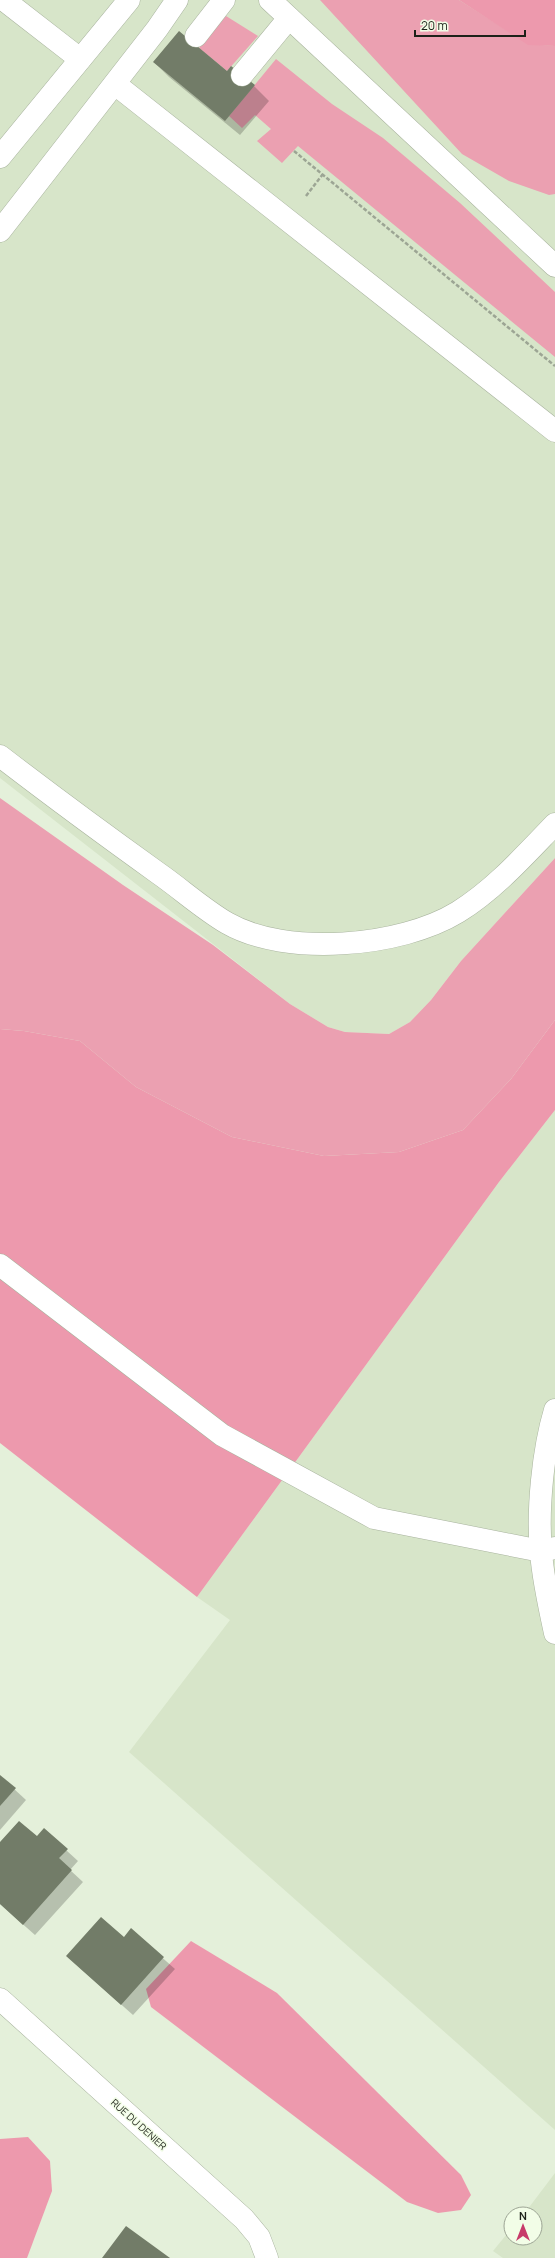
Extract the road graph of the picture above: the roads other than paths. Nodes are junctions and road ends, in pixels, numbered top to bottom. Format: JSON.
{"nodes":[{"id":1,"x":4,"y":0,"type":"edge"},
{"id":2,"x":129,"y":0,"type":"edge"},
{"id":3,"x":177,"y":0,"type":"edge"},
{"id":4,"x":224,"y":0,"type":"edge"},
{"id":5,"x":270,"y":0,"type":"edge"},
{"id":6,"x":289,"y":18,"type":"junction"},
{"id":7,"x":196,"y":36,"type":"dead end"},
{"id":8,"x":80,"y":59,"type":"junction"},
{"id":9,"x":242,"y":74,"type":"dead end"},
{"id":10,"x":115,"y":84,"type":"junction"},
{"id":11,"x":0,"y":157,"type":"edge"},
{"id":12,"x":0,"y":231,"type":"edge"},
{"id":13,"x":555,"y":266,"type":"edge"},
{"id":14,"x":555,"y":430,"type":"edge"},
{"id":15,"x":0,"y":756,"type":"edge"},
{"id":16,"x":555,"y":824,"type":"edge"},
{"id":17,"x":0,"y":1265,"type":"edge"},
{"id":18,"x":555,"y":1410,"type":"edge"},
{"id":19,"x":548,"y":1549,"type":"edge"},
{"id":20,"x":555,"y":1633,"type":"edge"},
{"id":21,"x":0,"y":1999,"type":"edge"},
{"id":22,"x":267,"y":2258,"type":"edge"}],
"edges":[{"from":1,"to":8,"type":"street"},
{"from":2,"to":8,"type":"street"},
{"from":3,"to":10,"type":"street"},
{"from":4,"to":7,"type":"street"},
{"from":5,"to":6,"type":"street"},
{"from":6,"to":9,"type":"street"},
{"from":6,"to":13,"type":"street"},
{"from":8,"to":11,"type":"street"},
{"from":10,"to":12,"type":"street"},
{"from":10,"to":14,"type":"street"},
{"from":15,"to":16,"type":"street"},
{"from":17,"to":19,"type":"street"},
{"from":18,"to":19,"type":"street"},
{"from":19,"to":20,"type":"street"},
{"from":21,"to":22,"type":"street","name":"RUE DU DENIER"}]}
